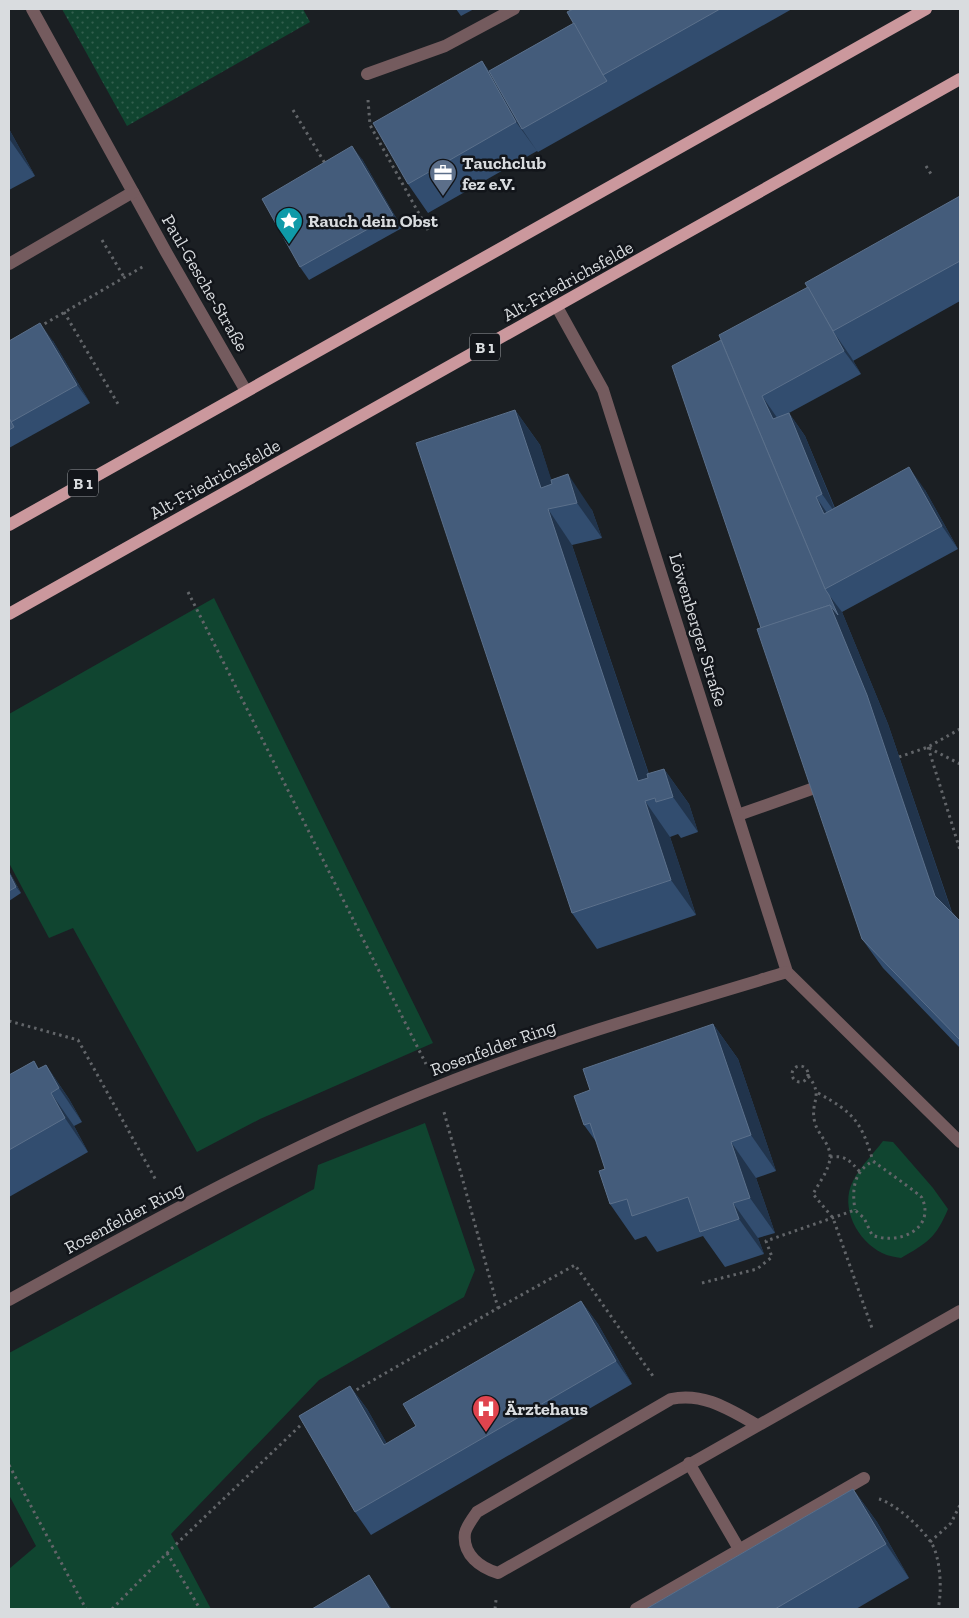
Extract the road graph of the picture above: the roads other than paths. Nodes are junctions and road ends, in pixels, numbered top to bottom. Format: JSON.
{"nodes":[{"id":1,"x":32,"y":9,"type":"edge"},
{"id":2,"x":514,"y":9,"type":"edge"},
{"id":3,"x":926,"y":9,"type":"edge"},
{"id":4,"x":367,"y":74,"type":"road end"},
{"id":5,"x":960,"y":79,"type":"edge"},
{"id":6,"x":133,"y":192,"type":"junction"},
{"id":7,"x":9,"y":264,"type":"edge"},
{"id":8,"x":557,"y":307,"type":"junction"},
{"id":9,"x":246,"y":391,"type":"junction"},
{"id":10,"x":9,"y":524,"type":"edge"},
{"id":11,"x":9,"y":614,"type":"edge"},
{"id":12,"x":820,"y":786,"type":"edge"},
{"id":13,"x":738,"y":815,"type":"junction"},
{"id":14,"x":787,"y":972,"type":"junction"},
{"id":15,"x":960,"y":1142,"type":"edge"},
{"id":16,"x":9,"y":1300,"type":"edge"},
{"id":17,"x":960,"y":1311,"type":"edge"},
{"id":18,"x":757,"y":1425,"type":"junction"},
{"id":19,"x":689,"y":1463,"type":"junction"},
{"id":20,"x":864,"y":1478,"type":"dead end"},
{"id":21,"x":739,"y":1549,"type":"junction"},
{"id":22,"x":636,"y":1609,"type":"edge"}],
"edges":[{"from":1,"to":6,"type":"street","name":"Paul-Gesche-Straße"},
{"from":2,"to":4,"type":"street"},
{"from":3,"to":9,"type":"main road","number":"B 1"},
{"from":5,"to":8,"type":"main road","name":"Alt-Friedrichsfelde","number":"B 1"},
{"from":6,"to":7,"type":"street"},
{"from":6,"to":9,"type":"street","name":"Paul-Gesche-Straße"},
{"from":8,"to":11,"type":"main road","name":"Alt-Friedrichsfelde","number":"B 1"},
{"from":8,"to":13,"type":"street","name":"Löwenberger Straße"},
{"from":9,"to":10,"type":"main road","number":"B 1"},
{"from":12,"to":13,"type":"street"},
{"from":13,"to":14,"type":"street","name":"Löwenberger Straße"},
{"from":14,"to":15,"type":"street"},
{"from":14,"to":16,"type":"street","name":"Rosenfelder Ring"},
{"from":17,"to":18,"type":"street"},
{"from":18,"to":19,"type":"street"},
{"from":18,"to":19,"type":"street"},
{"from":19,"to":21,"type":"street"},
{"from":20,"to":21,"type":"street"},
{"from":21,"to":22,"type":"street"}]}
